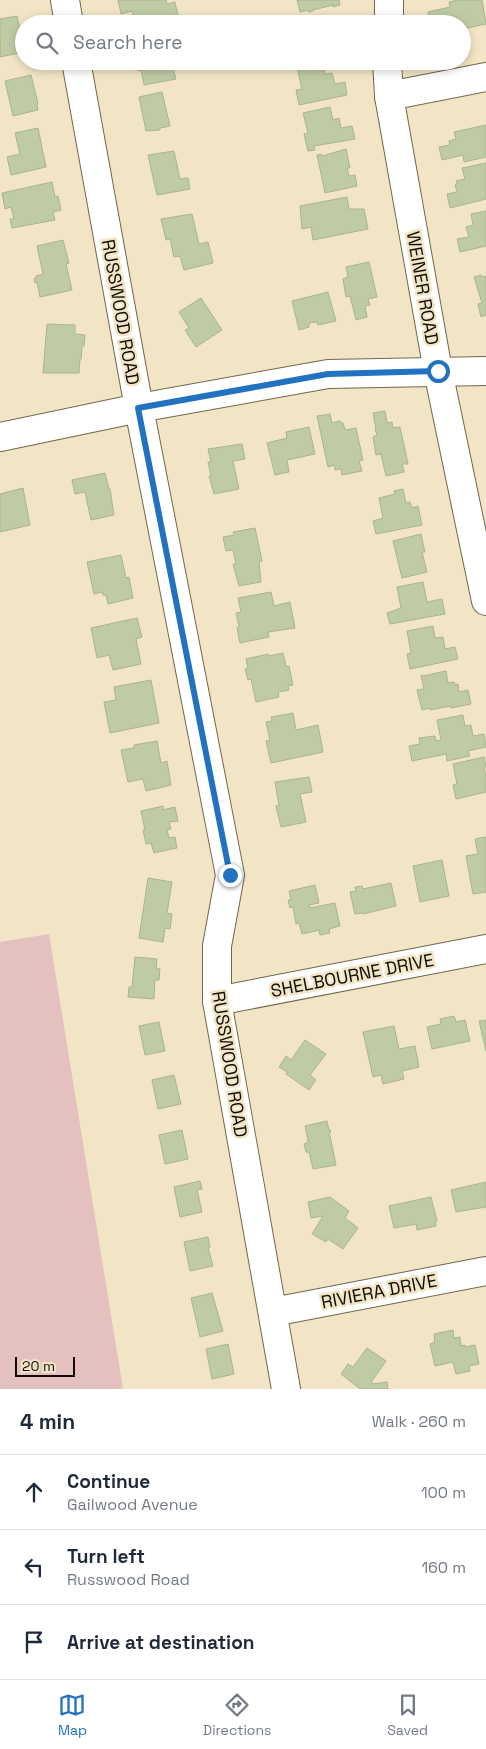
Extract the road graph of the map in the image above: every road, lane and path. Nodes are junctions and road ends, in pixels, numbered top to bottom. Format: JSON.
{"nodes":[{"id":1,"x":65,"y":0,"type":"edge"},
{"id":2,"x":389,"y":0,"type":"edge"},
{"id":3,"x":68,"y":15,"type":"edge"},
{"id":4,"x":389,"y":15,"type":"edge"},
{"id":5,"x":78,"y":70,"type":"edge"},
{"id":6,"x":387,"y":70,"type":"edge"},
{"id":7,"x":486,"y":77,"type":"edge"},
{"id":8,"x":388,"y":96,"type":"junction"},
{"id":9,"x":438,"y":371,"type":"junction"},
{"id":10,"x":486,"y":371,"type":"edge"},
{"id":11,"x":138,"y":408,"type":"junction"},
{"id":12,"x":0,"y":437,"type":"edge"},
{"id":13,"x":486,"y":601,"type":"edge"},
{"id":14,"x":486,"y":949,"type":"edge"},
{"id":15,"x":217,"y":1001,"type":"junction"},
{"id":16,"x":486,"y":1271,"type":"edge"},
{"id":17,"x":273,"y":1312,"type":"junction"},
{"id":18,"x":286,"y":1389,"type":"edge"}],
"edges":[{"from":1,"to":3,"type":"street"},
{"from":2,"to":4,"type":"street"},
{"from":5,"to":11,"type":"street","name":"RUSSWOOD ROAD"},
{"from":6,"to":8,"type":"street","name":"WEINER ROAD"},
{"from":7,"to":8,"type":"street"},
{"from":8,"to":9,"type":"street","name":"WEINER ROAD"},
{"from":9,"to":10,"type":"street"},
{"from":9,"to":11,"type":"street"},
{"from":9,"to":13,"type":"street","name":"WEINER ROAD"},
{"from":11,"to":12,"type":"street"},
{"from":11,"to":15,"type":"street","name":"RUSSWOOD ROAD"},
{"from":14,"to":15,"type":"street","name":"SHELBOURNE DRIVE"},
{"from":15,"to":17,"type":"street","name":"RUSSWOOD ROAD"},
{"from":16,"to":17,"type":"street","name":"RIVIERA DRIVE"},
{"from":17,"to":18,"type":"street","name":"RUSSWOOD ROAD"}]}
